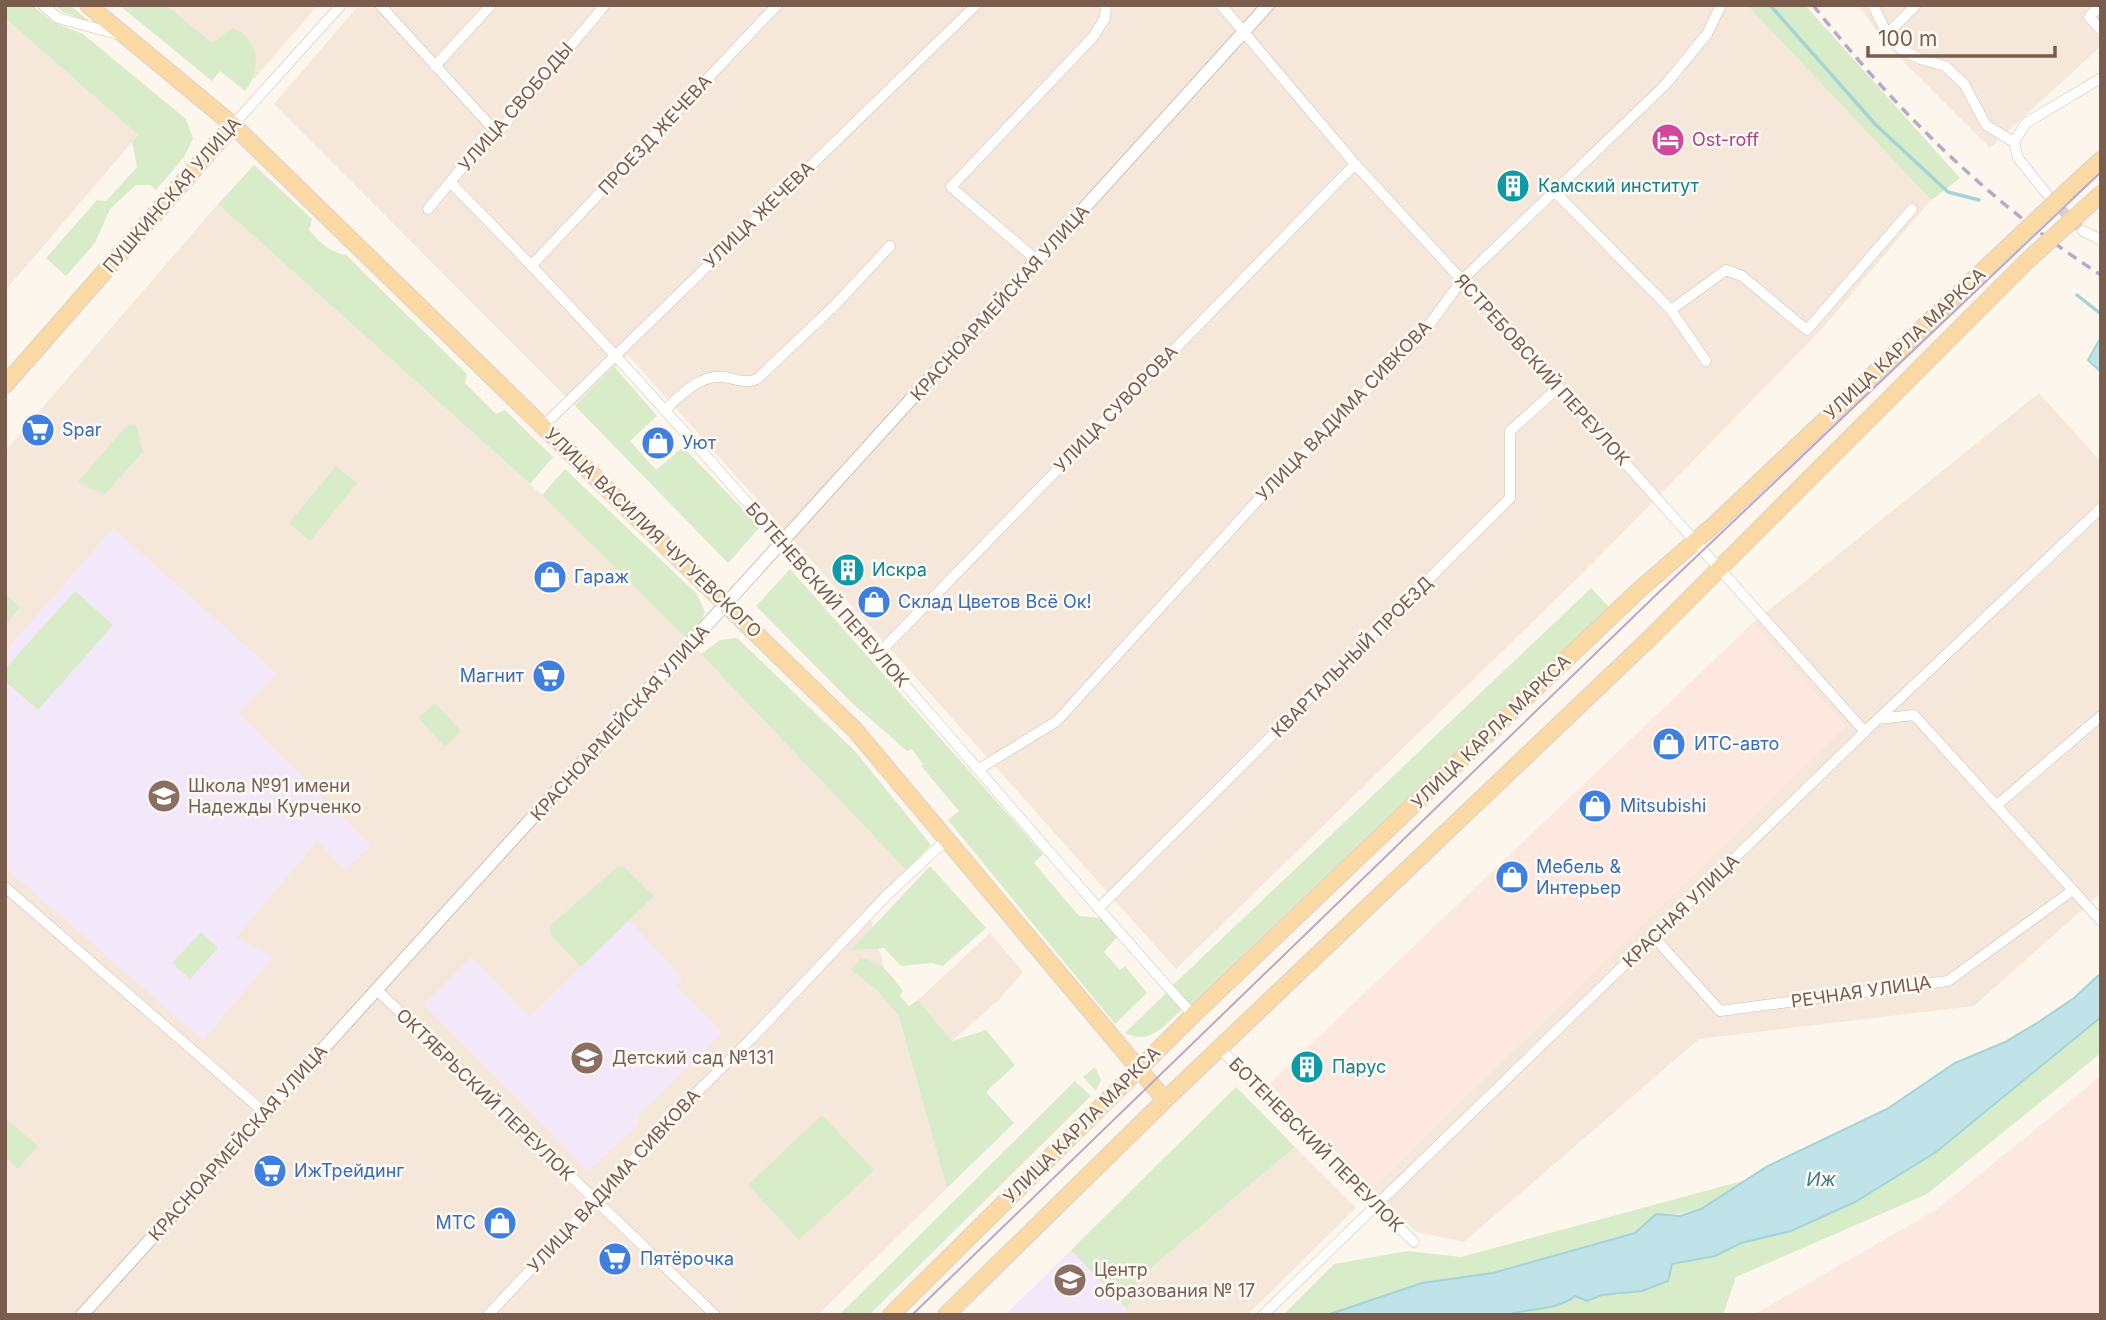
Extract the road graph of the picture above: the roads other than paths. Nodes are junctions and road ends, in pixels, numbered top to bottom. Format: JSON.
{"nodes":[{"id":1,"x":43,"y":5,"type":"edge"},
{"id":2,"x":88,"y":5,"type":"edge"},
{"id":3,"x":341,"y":5,"type":"edge"},
{"id":4,"x":380,"y":5,"type":"edge"},
{"id":5,"x":491,"y":5,"type":"edge"},
{"id":6,"x":604,"y":5,"type":"edge"},
{"id":7,"x":777,"y":5,"type":"edge"},
{"id":8,"x":976,"y":5,"type":"edge"},
{"id":9,"x":1106,"y":5,"type":"edge"},
{"id":10,"x":1221,"y":5,"type":"edge"},
{"id":11,"x":1268,"y":5,"type":"edge"},
{"id":12,"x":1873,"y":5,"type":"edge"},
{"id":13,"x":1916,"y":5,"type":"edge"},
{"id":14,"x":2101,"y":5,"type":"edge"},
{"id":15,"x":1721,"y":6,"type":"edge"},
{"id":16,"x":2101,"y":30,"type":"edge"},
{"id":17,"x":1244,"y":32,"type":"junction"},
{"id":18,"x":1887,"y":34,"type":"junction"},
{"id":19,"x":126,"y":37,"type":"junction"},
{"id":20,"x":435,"y":66,"type":"junction"},
{"id":21,"x":2101,"y":78,"type":"edge"},
{"id":22,"x":233,"y":125,"type":"junction"},
{"id":23,"x":497,"y":133,"type":"junction"},
{"id":24,"x":2014,"y":142,"type":"junction"},
{"id":25,"x":2101,"y":160,"type":"edge"},
{"id":26,"x":1354,"y":164,"type":"junction"},
{"id":27,"x":451,"y":183,"type":"junction"},
{"id":28,"x":1555,"y":192,"type":"junction"},
{"id":29,"x":2046,"y":193,"type":"tunnel mouth"},
{"id":30,"x":2101,"y":194,"type":"edge"},
{"id":31,"x":428,"y":209,"type":"dead end"},
{"id":32,"x":1912,"y":209,"type":"dead end"},
{"id":33,"x":2082,"y":231,"type":"tunnel mouth"},
{"id":34,"x":2101,"y":240,"type":"edge"},
{"id":35,"x":890,"y":246,"type":"dead end"},
{"id":36,"x":1039,"y":262,"type":"junction"},
{"id":37,"x":532,"y":265,"type":"junction"},
{"id":38,"x":1462,"y":280,"type":"junction"},
{"id":39,"x":1671,"y":310,"type":"junction"},
{"id":40,"x":616,"y":355,"type":"junction"},
{"id":41,"x":1706,"y":361,"type":"dead end"},
{"id":42,"x":5,"y":385,"type":"edge"},
{"id":43,"x":1559,"y":387,"type":"junction"},
{"id":44,"x":664,"y":410,"type":"junction"},
{"id":45,"x":542,"y":426,"type":"junction"},
{"id":46,"x":2101,"y":508,"type":"edge"},
{"id":47,"x":1694,"y":541,"type":"junction"},
{"id":48,"x":782,"y":542,"type":"junction"},
{"id":49,"x":1719,"y":570,"type":"junction"},
{"id":50,"x":727,"y":604,"type":"junction"},
{"id":51,"x":878,"y":654,"type":"junction"},
{"id":52,"x":2101,"y":716,"type":"edge"},
{"id":53,"x":1878,"y":719,"type":"junction"},
{"id":54,"x":1865,"y":732,"type":"junction"},
{"id":55,"x":979,"y":769,"type":"junction"},
{"id":56,"x":1997,"y":805,"type":"junction"},
{"id":57,"x":947,"y":839,"type":"junction"},
{"id":58,"x":5,"y":887,"type":"edge"},
{"id":59,"x":2073,"y":890,"type":"junction"},
{"id":60,"x":1100,"y":907,"type":"junction"},
{"id":61,"x":2101,"y":920,"type":"edge"},
{"id":62,"x":1654,"y":937,"type":"junction"},
{"id":63,"x":377,"y":990,"type":"junction"},
{"id":64,"x":1193,"y":1016,"type":"junction"},
{"id":65,"x":1219,"y":1048,"type":"junction"},
{"id":66,"x":1137,"y":1070,"type":"junction"},
{"id":67,"x":1165,"y":1100,"type":"junction"},
{"id":68,"x":265,"y":1113,"type":"junction"},
{"id":69,"x":595,"y":1201,"type":"junction"},
{"id":70,"x":1378,"y":1206,"type":"junction"},
{"id":71,"x":1414,"y":1242,"type":"dead end"},
{"id":72,"x":82,"y":1315,"type":"edge"},
{"id":73,"x":488,"y":1315,"type":"edge"},
{"id":74,"x":715,"y":1315,"type":"edge"},
{"id":75,"x":891,"y":1315,"type":"edge"},
{"id":76,"x":946,"y":1315,"type":"edge"},
{"id":77,"x":1263,"y":1315,"type":"edge"}],
"edges":[{"from":1,"to":19,"type":"street","name":"УЛИЦА ВАСИЛИЯ ЧУГУЕВСКОГО"},
{"from":2,"to":19,"type":"main road","name":"УЛИЦА ВАСИЛИЯ ЧУГУЕВСКОГО"},
{"from":3,"to":22,"type":"street","name":"ПУШКИНСКАЯ УЛИЦА"},
{"from":4,"to":20,"type":"street"},
{"from":5,"to":20,"type":"street"},
{"from":6,"to":23,"type":"street","name":"УЛИЦА СВОБОДЫ"},
{"from":7,"to":37,"type":"street","name":"ПРОЕЗД ЖЕЧЕВА"},
{"from":8,"to":40,"type":"street","name":"УЛИЦА ЖЕЧЕВА"},
{"from":9,"to":36,"type":"street"},
{"from":10,"to":17,"type":"street","name":"ЯСТРЕБОВСКИЙ ПЕРЕУЛОК"},
{"from":11,"to":17,"type":"street","name":"КРАСНОАРМЕЙСКАЯ УЛИЦА"},
{"from":12,"to":18,"type":"street"},
{"from":13,"to":18,"type":"street"},
{"from":14,"to":16,"type":"street"},
{"from":15,"to":28,"type":"street","name":"УЛИЦА ВАДИМА СИВКОВА"},
{"from":17,"to":26,"type":"street","name":"ЯСТРЕБОВСКИЙ ПЕРЕУЛОК"},
{"from":17,"to":36,"type":"street","name":"КРАСНОАРМЕЙСКАЯ УЛИЦА"},
{"from":18,"to":24,"type":"street"},
{"from":19,"to":22,"type":"main road","name":"УЛИЦА ВАСИЛИЯ ЧУГУЕВСКОГО"},
{"from":20,"to":23,"type":"street"},
{"from":21,"to":24,"type":"street"},
{"from":22,"to":42,"type":"main road","name":"ПУШКИНСКАЯ УЛИЦА"},
{"from":22,"to":45,"type":"main road","name":"УЛИЦА ВАСИЛИЯ ЧУГУЕВСКОГО"},
{"from":23,"to":27,"type":"street","name":"УЛИЦА СВОБОДЫ"},
{"from":24,"to":29,"type":"street"},
{"from":25,"to":47,"type":"main road","name":"УЛИЦА КАРЛА МАРКСА","bridge":true},
{"from":26,"to":38,"type":"street","name":"ЯСТРЕБОВСКИЙ ПЕРЕУЛОК"},
{"from":26,"to":51,"type":"street","name":"УЛИЦА СУВОРОВА"},
{"from":27,"to":31,"type":"street","name":"УЛИЦА СВОБОДЫ"},
{"from":27,"to":37,"type":"street","name":"БОТЕНЕВСКИЙ ПЕРЕУЛОК"},
{"from":28,"to":38,"type":"street","name":"УЛИЦА ВАДИМА СИВКОВА"},
{"from":28,"to":39,"type":"street"},
{"from":30,"to":49,"type":"main road","name":"УЛИЦА КАРЛА МАРКСА","bridge":true},
{"from":32,"to":39,"type":"street"},
{"from":33,"to":34,"type":"street"},
{"from":35,"to":44,"type":"street"},
{"from":36,"to":48,"type":"street","name":"КРАСНОАРМЕЙСКАЯ УЛИЦА"},
{"from":37,"to":40,"type":"street","name":"БОТЕНЕВСКИЙ ПЕРЕУЛОК"},
{"from":38,"to":43,"type":"street","name":"ЯСТРЕБОВСКИЙ ПЕРЕУЛОК"},
{"from":38,"to":55,"type":"street","name":"УЛИЦА ВАДИМА СИВКОВА"},
{"from":39,"to":41,"type":"street"},
{"from":40,"to":44,"type":"street","name":"БОТЕНЕВСКИЙ ПЕРЕУЛОК"},
{"from":40,"to":45,"type":"street","name":"УЛИЦА ЖЕЧЕВА"},
{"from":43,"to":47,"type":"street","name":"ЯСТРЕБОВСКИЙ ПЕРЕУЛОК"},
{"from":43,"to":60,"type":"street","name":"КВАРТАЛЬНЫЙ ПРОЕЗД"},
{"from":44,"to":48,"type":"street","name":"БОТЕНЕВСКИЙ ПЕРЕУЛОК"},
{"from":45,"to":50,"type":"main road","name":"УЛИЦА ВАСИЛИЯ ЧУГУЕВСКОГО"},
{"from":46,"to":53,"type":"street","name":"КРАСНАЯ УЛИЦА"},
{"from":47,"to":49,"type":"street","name":"ЯСТРЕБОВСКИЙ ПЕРЕУЛОК"},
{"from":47,"to":64,"type":"main road","name":"УЛИЦА КАРЛА МАРКСА"},
{"from":48,"to":50,"type":"street","name":"КРАСНОАРМЕЙСКАЯ УЛИЦА"},
{"from":48,"to":51,"type":"street","name":"БОТЕНЕВСКИЙ ПЕРЕУЛОК"},
{"from":49,"to":54,"type":"street","name":"ЯСТРЕБОВСКИЙ ПЕРЕУЛОК"},
{"from":49,"to":65,"type":"main road","name":"УЛИЦА КАРЛА МАРКСА"},
{"from":50,"to":57,"type":"main road","name":"УЛИЦА ВАСИЛИЯ ЧУГУЕВСКОГО"},
{"from":50,"to":63,"type":"street","name":"КРАСНОАРМЕЙСКАЯ УЛИЦА"},
{"from":51,"to":55,"type":"street","name":"БОТЕНЕВСКИЙ ПЕРЕУЛОК"},
{"from":52,"to":56,"type":"street"},
{"from":53,"to":54,"type":"street","name":"КРАСНАЯ УЛИЦА"},
{"from":53,"to":56,"type":"street"},
{"from":54,"to":62,"type":"street","name":"КРАСНАЯ УЛИЦА"},
{"from":55,"to":60,"type":"street","name":"БОТЕНЕВСКИЙ ПЕРЕУЛОК"},
{"from":56,"to":59,"type":"street"},
{"from":57,"to":66,"type":"main road","name":"УЛИЦА ВАСИЛИЯ ЧУГУЕВСКОГО"},
{"from":57,"to":69,"type":"street","name":"УЛИЦА ВАДИМА СИВКОВА"},
{"from":58,"to":68,"type":"street"},
{"from":59,"to":61,"type":"street"},
{"from":59,"to":62,"type":"street","name":"РЕЧНАЯ УЛИЦА"},
{"from":60,"to":64,"type":"street","name":"БОТЕНЕВСКИЙ ПЕРЕУЛОК"},
{"from":62,"to":70,"type":"street","name":"КРАСНАЯ УЛИЦА"},
{"from":63,"to":68,"type":"street","name":"КРАСНОАРМЕЙСКАЯ УЛИЦА"},
{"from":63,"to":69,"type":"street","name":"ОКТЯБРЬСКИЙ ПЕРЕУЛОК"},
{"from":64,"to":66,"type":"main road","name":"УЛИЦА КАРЛА МАРКСА"},
{"from":65,"to":67,"type":"main road","name":"УЛИЦА КАРЛА МАРКСА"},
{"from":65,"to":70,"type":"street","name":"БОТЕНЕВСКИЙ ПЕРЕУЛОК"},
{"from":66,"to":67,"type":"main road","name":"УЛИЦА ВАСИЛИЯ ЧУГУЕВСКОГО"},
{"from":66,"to":75,"type":"main road","name":"УЛИЦА КАРЛА МАРКСА"},
{"from":67,"to":76,"type":"main road","name":"УЛИЦА КАРЛА МАРКСА"},
{"from":68,"to":72,"type":"street","name":"КРАСНОАРМЕЙСКАЯ УЛИЦА"},
{"from":69,"to":73,"type":"street","name":"УЛИЦА ВАДИМА СИВКОВА"},
{"from":69,"to":74,"type":"street","name":"ОКТЯБРЬСКИЙ ПЕРЕУЛОК"},
{"from":70,"to":71,"type":"street","name":"БОТЕНЕВСКИЙ ПЕРЕУЛОК"},
{"from":70,"to":77,"type":"street","name":"КРАСНАЯ УЛИЦА"}]}
